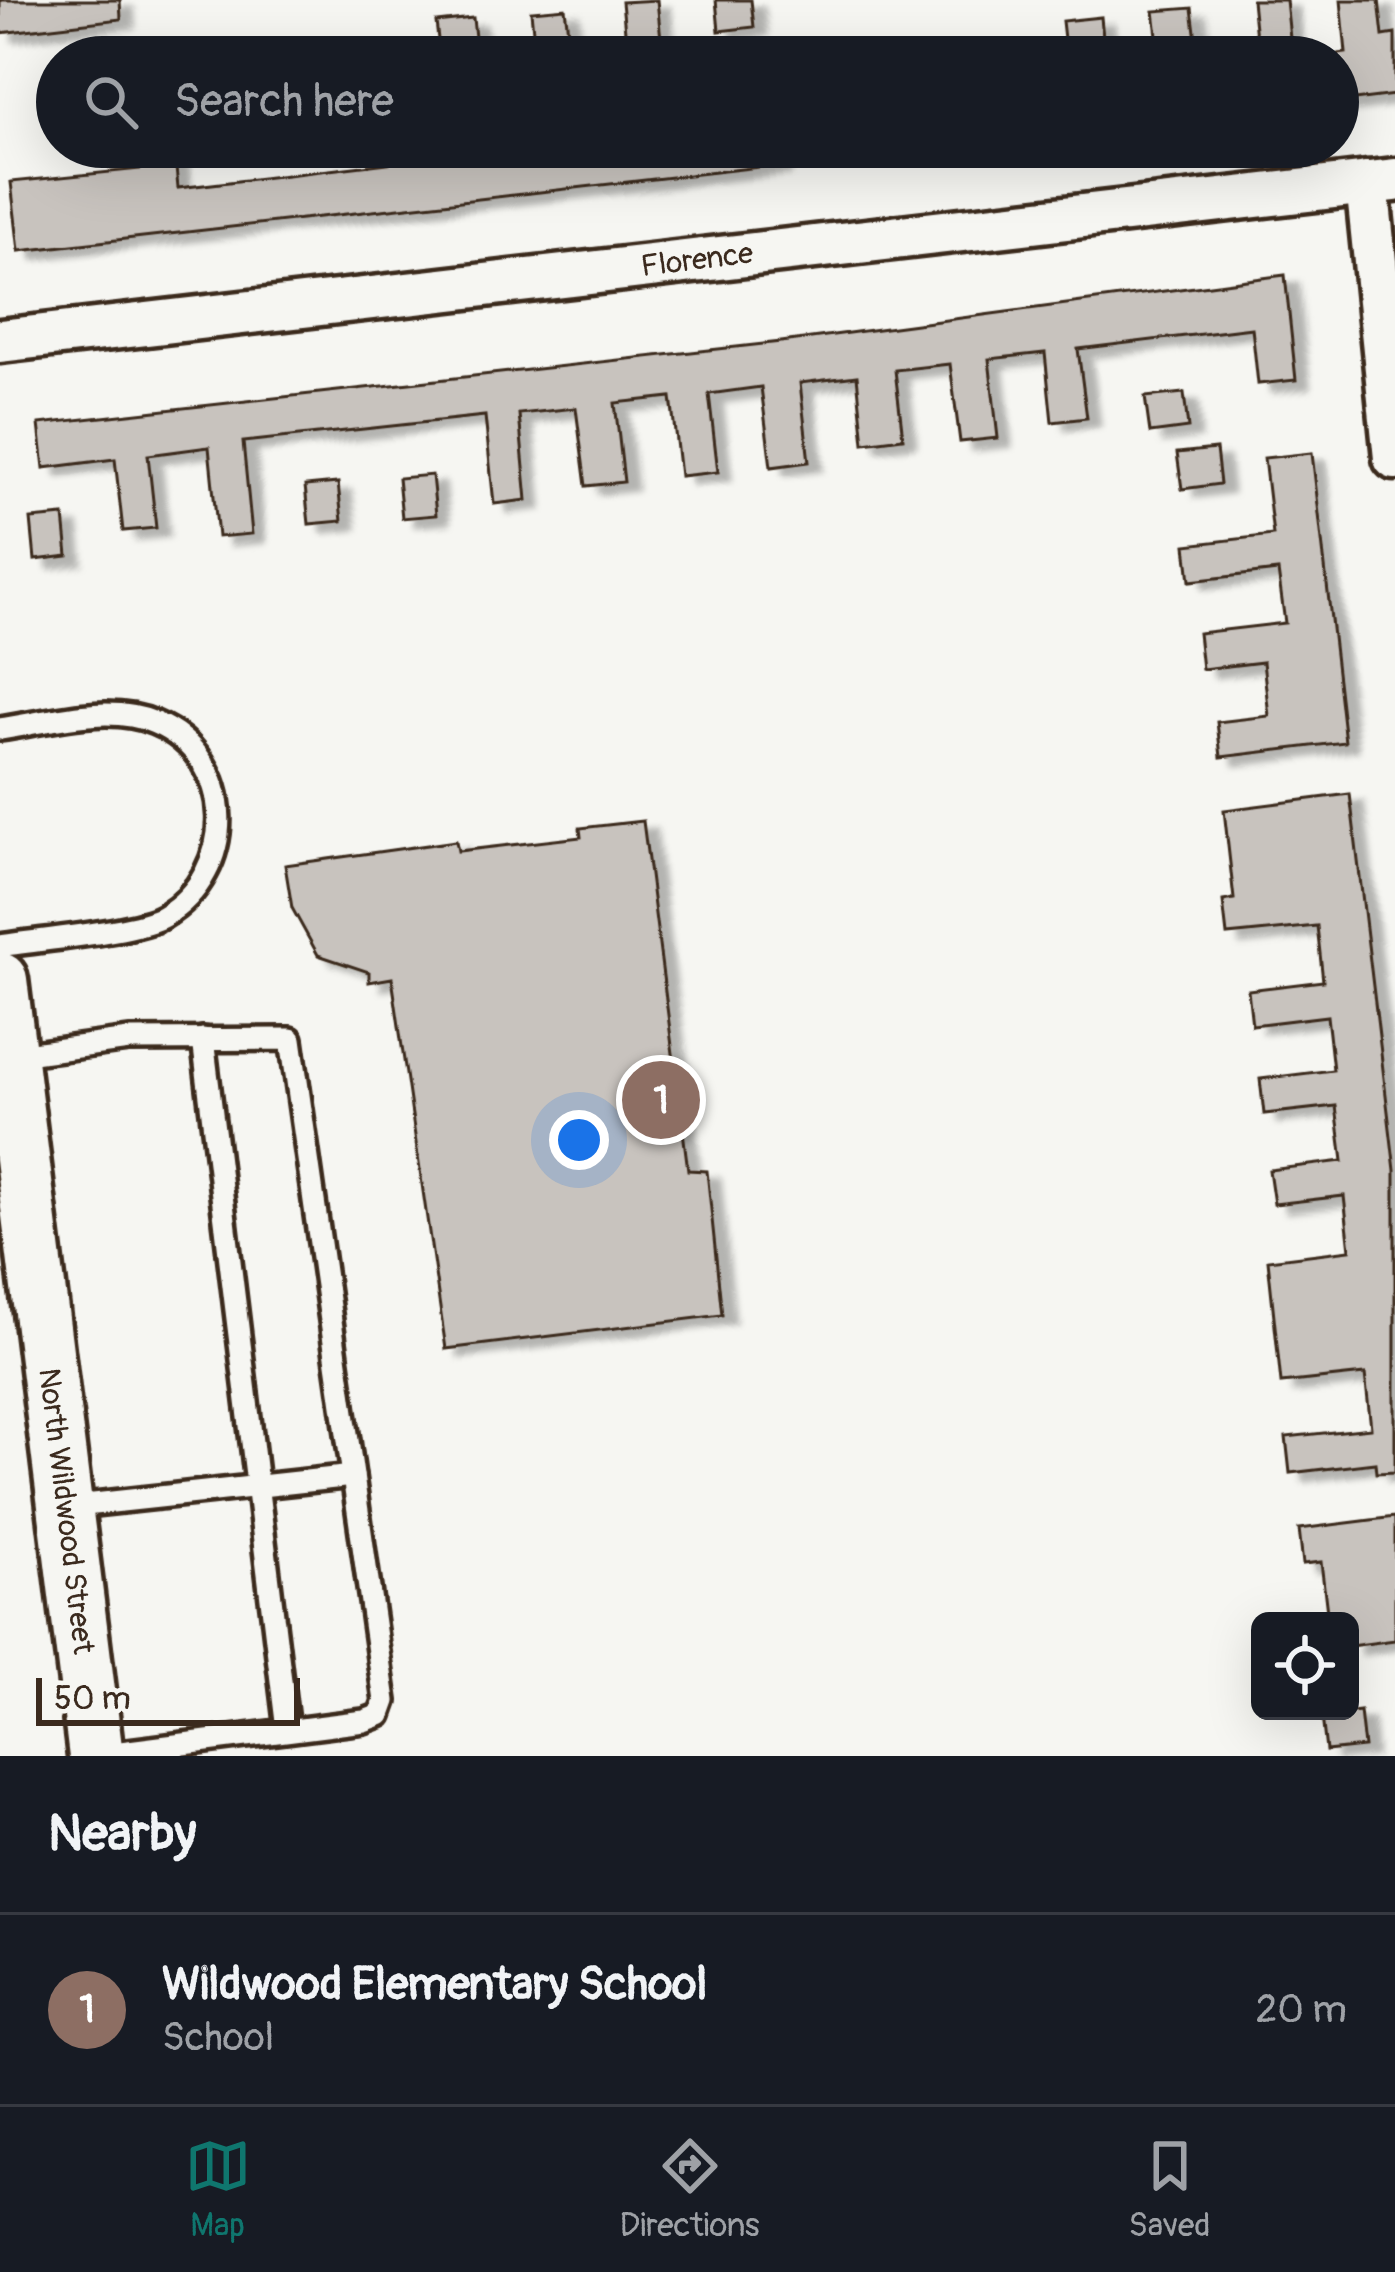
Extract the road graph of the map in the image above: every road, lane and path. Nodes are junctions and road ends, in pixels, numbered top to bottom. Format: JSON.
{"nodes":[{"id":1,"x":1381,"y":182,"type":"edge"},
{"id":2,"x":0,"y":340,"type":"edge"},
{"id":3,"x":1395,"y":458,"type":"edge"},
{"id":4,"x":0,"y":729,"type":"edge"},
{"id":5,"x":0,"y":946,"type":"edge"},
{"id":6,"x":0,"y":980,"type":"edge"},
{"id":7,"x":203,"y":1039,"type":"junction"},
{"id":8,"x":9,"y":1056,"type":"junction"},
{"id":9,"x":353,"y":1476,"type":"junction"},
{"id":10,"x":254,"y":1487,"type":"junction"},
{"id":11,"x":65,"y":1507,"type":"junction"},
{"id":12,"x":287,"y":1730,"type":"junction"},
{"id":13,"x":96,"y":1755,"type":"edge"}],
"edges":[{"from":1,"to":2,"type":"street","name":"Florence"},
{"from":1,"to":3,"type":"street"},
{"from":4,"to":5,"type":"lane"},
{"from":6,"to":8,"type":"street","name":"North Wildwood Street"},
{"from":7,"to":8,"type":"lane"},
{"from":7,"to":9,"type":"lane"},
{"from":7,"to":10,"type":"lane"},
{"from":8,"to":11,"type":"street","name":"North Wildwood Street"},
{"from":9,"to":10,"type":"lane"},
{"from":9,"to":12,"type":"lane"},
{"from":10,"to":11,"type":"lane"},
{"from":10,"to":12,"type":"lane"},
{"from":11,"to":13,"type":"street","name":"North Wildwood Street"},
{"from":12,"to":13,"type":"lane"}]}
